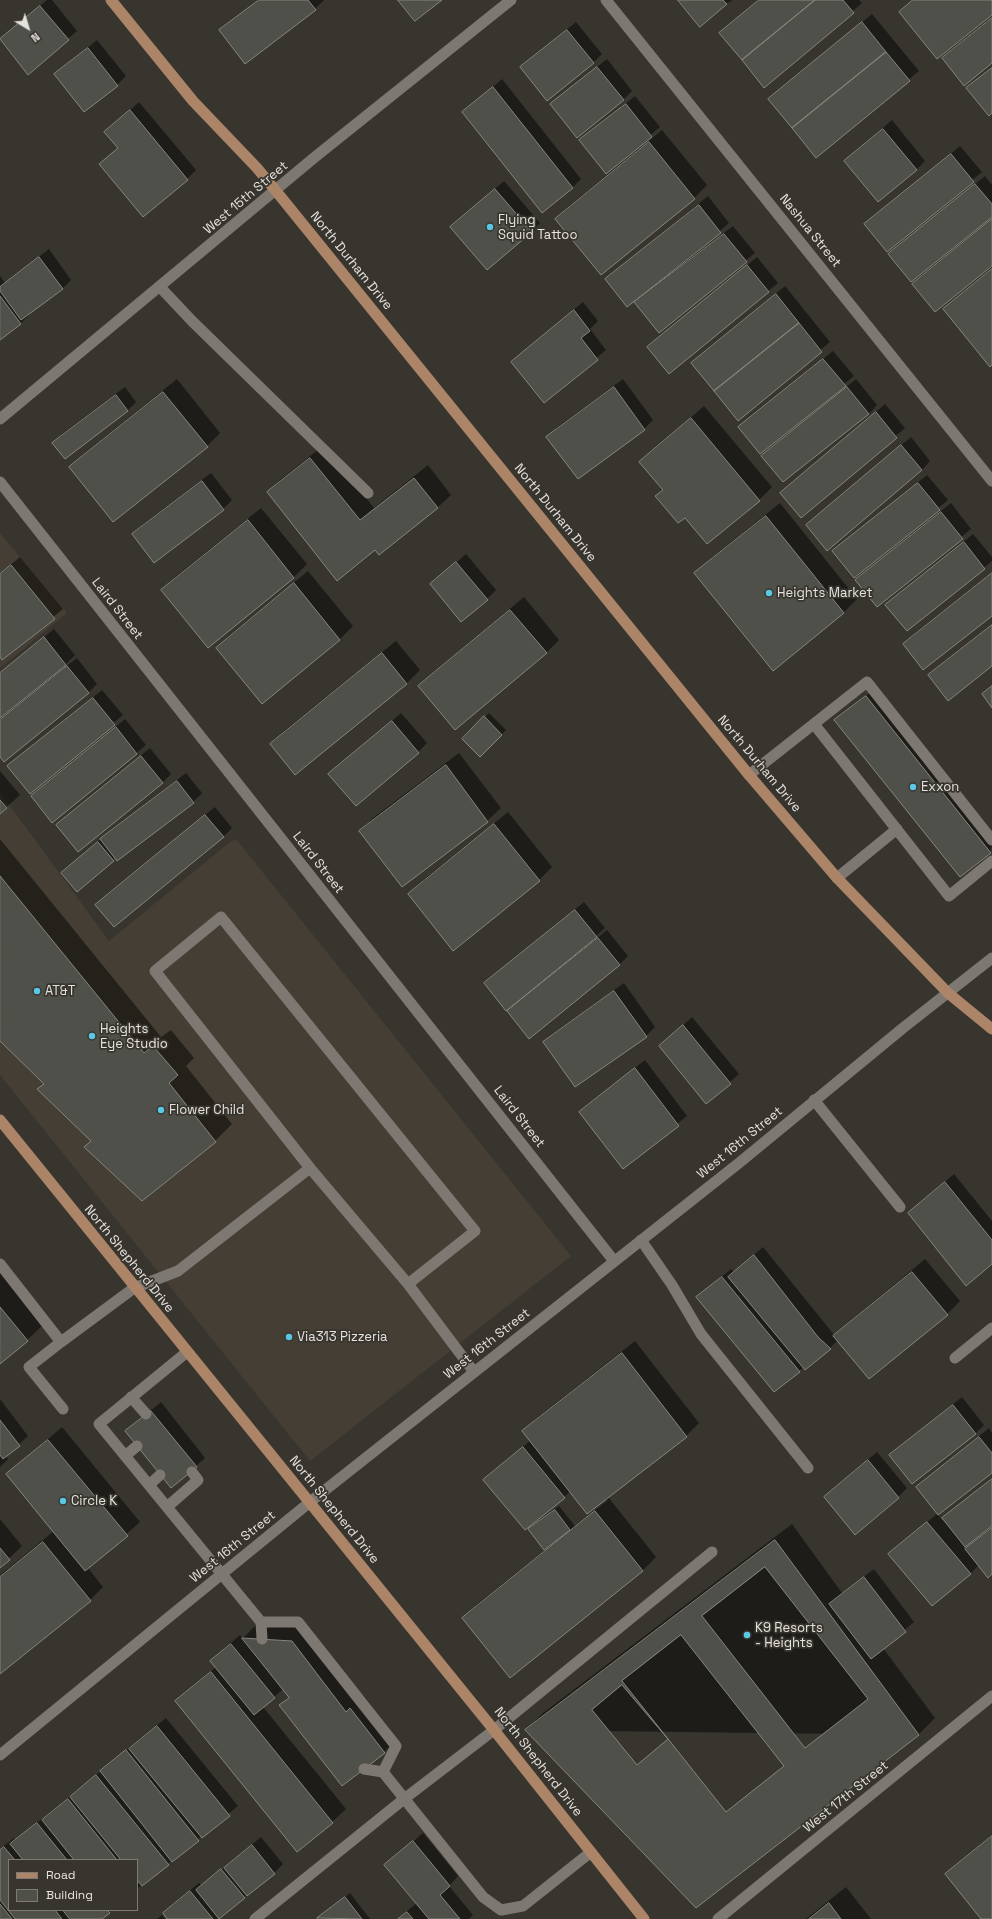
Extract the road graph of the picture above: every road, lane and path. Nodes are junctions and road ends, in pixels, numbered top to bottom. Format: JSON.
{"nodes":[{"id":1,"x":110,"y":0,"type":"edge"},
{"id":2,"x":511,"y":0,"type":"edge"},
{"id":3,"x":606,"y":0,"type":"edge"},
{"id":4,"x":276,"y":191,"type":"junction"},
{"id":5,"x":160,"y":287,"type":"junction"},
{"id":6,"x":0,"y":419,"type":"edge"},
{"id":7,"x":992,"y":480,"type":"edge"},
{"id":8,"x":0,"y":482,"type":"edge"},
{"id":9,"x":368,"y":493,"type":"dead end"},
{"id":10,"x":814,"y":724,"type":"junction"},
{"id":11,"x":749,"y":775,"type":"junction"},
{"id":12,"x":897,"y":829,"type":"junction"},
{"id":13,"x":992,"y":840,"type":"edge"},
{"id":14,"x":992,"y":861,"type":"edge"},
{"id":15,"x":837,"y":878,"type":"junction"},
{"id":16,"x":992,"y":958,"type":"edge"},
{"id":17,"x":948,"y":993,"type":"junction"},
{"id":18,"x":992,"y":1029,"type":"edge"},
{"id":19,"x":814,"y":1100,"type":"junction"},
{"id":20,"x":0,"y":1120,"type":"edge"},
{"id":21,"x":310,"y":1168,"type":"junction"},
{"id":22,"x":900,"y":1207,"type":"dead end"},
{"id":23,"x":641,"y":1240,"type":"junction"},
{"id":24,"x":614,"y":1261,"type":"junction"},
{"id":25,"x":0,"y":1264,"type":"edge"},
{"id":26,"x":408,"y":1284,"type":"junction"},
{"id":27,"x":134,"y":1288,"type":"junction"},
{"id":28,"x":992,"y":1328,"type":"edge"},
{"id":29,"x":61,"y":1342,"type":"junction"},
{"id":30,"x":187,"y":1352,"type":"junction"},
{"id":31,"x":955,"y":1358,"type":"dead end"},
{"id":32,"x":474,"y":1372,"type":"junction"},
{"id":33,"x":132,"y":1397,"type":"junction"},
{"id":34,"x":63,"y":1409,"type":"dead end"},
{"id":35,"x":146,"y":1414,"type":"dead end"},
{"id":36,"x":137,"y":1446,"type":"dead end"},
{"id":37,"x":125,"y":1456,"type":"junction"},
{"id":38,"x":808,"y":1468,"type":"dead end"},
{"id":39,"x":192,"y":1472,"type":"dead end"},
{"id":40,"x":160,"y":1475,"type":"dead end"},
{"id":41,"x":149,"y":1484,"type":"junction"},
{"id":42,"x":310,"y":1502,"type":"junction"},
{"id":43,"x":167,"y":1507,"type":"junction"},
{"id":44,"x":712,"y":1552,"type":"dead end"},
{"id":45,"x":222,"y":1574,"type":"junction"},
{"id":46,"x":261,"y":1622,"type":"junction"},
{"id":47,"x":262,"y":1639,"type":"dead end"},
{"id":48,"x":992,"y":1696,"type":"edge"},
{"id":49,"x":494,"y":1730,"type":"junction"},
{"id":50,"x":0,"y":1755,"type":"edge"},
{"id":51,"x":364,"y":1768,"type":"dead end"},
{"id":52,"x":383,"y":1772,"type":"junction"},
{"id":53,"x":404,"y":1799,"type":"junction"},
{"id":54,"x":591,"y":1852,"type":"junction"},
{"id":55,"x":255,"y":1919,"type":"edge"},
{"id":56,"x":644,"y":1919,"type":"edge"},
{"id":57,"x":718,"y":1919,"type":"edge"}],
"edges":[{"from":1,"to":4,"type":"main road","name":"North Durham Drive"},
{"from":2,"to":4,"type":"street","name":"West 15th Street"},
{"from":3,"to":7,"type":"street","name":"Nashua Street"},
{"from":4,"to":5,"type":"street","name":"West 15th Street"},
{"from":4,"to":11,"type":"main road","name":"North Durham Drive"},
{"from":5,"to":6,"type":"street","name":"West 15th Street"},
{"from":5,"to":9,"type":"street"},
{"from":8,"to":24,"type":"street","name":"Laird Street"},
{"from":10,"to":11,"type":"street"},
{"from":10,"to":12,"type":"street"},
{"from":10,"to":13,"type":"street"},
{"from":11,"to":15,"type":"main road","name":"North Durham Drive"},
{"from":12,"to":14,"type":"street"},
{"from":12,"to":15,"type":"street"},
{"from":15,"to":17,"type":"main road","name":"North Durham Drive"},
{"from":16,"to":17,"type":"street","name":"West 16th Street"},
{"from":17,"to":18,"type":"main road","name":"North Durham Drive"},
{"from":17,"to":19,"type":"street","name":"West 16th Street"},
{"from":19,"to":22,"type":"street"},
{"from":19,"to":23,"type":"street","name":"West 16th Street"},
{"from":20,"to":27,"type":"main road","name":"North Shepherd Drive"},
{"from":21,"to":26,"type":"street"},
{"from":21,"to":26,"type":"street"},
{"from":21,"to":27,"type":"street"},
{"from":23,"to":24,"type":"street","name":"West 16th Street"},
{"from":23,"to":38,"type":"street"},
{"from":24,"to":32,"type":"street","name":"West 16th Street"},
{"from":25,"to":29,"type":"street"},
{"from":26,"to":32,"type":"street"},
{"from":27,"to":29,"type":"street"},
{"from":27,"to":30,"type":"main road","name":"North Shepherd Drive"},
{"from":28,"to":31,"type":"street"},
{"from":29,"to":34,"type":"street"},
{"from":30,"to":33,"type":"street"},
{"from":30,"to":42,"type":"main road","name":"North Shepherd Drive"},
{"from":32,"to":42,"type":"street","name":"West 16th Street"},
{"from":33,"to":35,"type":"street"},
{"from":33,"to":37,"type":"street"},
{"from":36,"to":37,"type":"street"},
{"from":37,"to":41,"type":"street"},
{"from":39,"to":43,"type":"street"},
{"from":40,"to":41,"type":"street"},
{"from":41,"to":43,"type":"street"},
{"from":42,"to":45,"type":"street","name":"West 16th Street"},
{"from":42,"to":49,"type":"main road","name":"North Shepherd Drive"},
{"from":43,"to":45,"type":"street"},
{"from":44,"to":49,"type":"street"},
{"from":45,"to":46,"type":"street"},
{"from":45,"to":50,"type":"street","name":"West 16th Street"},
{"from":46,"to":47,"type":"street"},
{"from":46,"to":52,"type":"street"},
{"from":48,"to":57,"type":"street","name":"West 17th Street"},
{"from":49,"to":53,"type":"street"},
{"from":49,"to":54,"type":"main road","name":"North Shepherd Drive"},
{"from":51,"to":52,"type":"street"},
{"from":52,"to":53,"type":"street"},
{"from":53,"to":54,"type":"street"},
{"from":53,"to":55,"type":"street"},
{"from":54,"to":56,"type":"main road","name":"North Shepherd Drive"}]}
